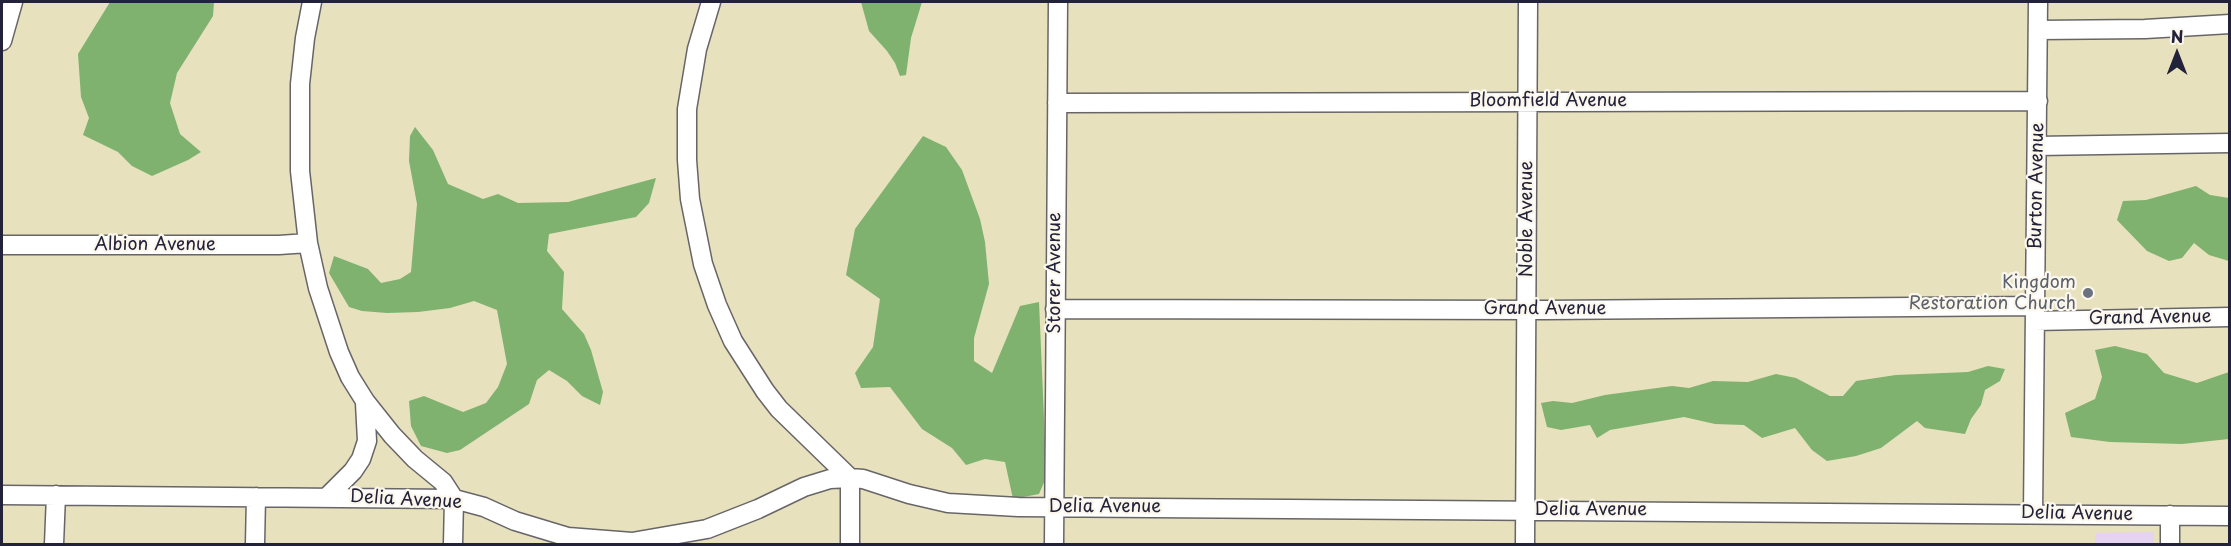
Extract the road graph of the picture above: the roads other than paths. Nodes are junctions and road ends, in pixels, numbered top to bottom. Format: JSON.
{"nodes":[{"id":1,"x":13,"y":2,"type":"edge"},
{"id":2,"x":312,"y":2,"type":"edge"},
{"id":3,"x":711,"y":2,"type":"edge"},
{"id":4,"x":1058,"y":2,"type":"edge"},
{"id":5,"x":1528,"y":2,"type":"edge"},
{"id":6,"x":2038,"y":2,"type":"edge"},
{"id":7,"x":2229,"y":24,"type":"edge"},
{"id":8,"x":2038,"y":30,"type":"junction"},
{"id":9,"x":2,"y":41,"type":"edge"},
{"id":10,"x":1528,"y":101,"type":"junction"},
{"id":11,"x":2038,"y":101,"type":"junction"},
{"id":12,"x":1057,"y":103,"type":"junction"},
{"id":13,"x":2229,"y":143,"type":"edge"},
{"id":14,"x":2037,"y":146,"type":"junction"},
{"id":15,"x":308,"y":243,"type":"junction"},
{"id":16,"x":2,"y":245,"type":"edge"},
{"id":17,"x":1055,"y":309,"type":"junction"},
{"id":18,"x":1527,"y":310,"type":"junction"},
{"id":19,"x":2035,"y":314,"type":"junction"},
{"id":20,"x":2229,"y":316,"type":"edge"},
{"id":21,"x":365,"y":401,"type":"junction"},
{"id":22,"x":850,"y":477,"type":"junction"},
{"id":23,"x":2,"y":495,"type":"edge"},
{"id":24,"x":56,"y":495,"type":"junction"},
{"id":25,"x":256,"y":496,"type":"junction"},
{"id":26,"x":327,"y":497,"type":"junction"},
{"id":27,"x":454,"y":499,"type":"junction"},
{"id":28,"x":1054,"y":507,"type":"junction"},
{"id":29,"x":1526,"y":510,"type":"junction"},
{"id":30,"x":2033,"y":514,"type":"junction"},
{"id":31,"x":2170,"y":515,"type":"junction"},
{"id":32,"x":2229,"y":516,"type":"edge"},
{"id":33,"x":652,"y":542,"type":"edge"},
{"id":34,"x":54,"y":544,"type":"edge"},
{"id":35,"x":255,"y":544,"type":"edge"},
{"id":36,"x":453,"y":544,"type":"edge"},
{"id":37,"x":850,"y":544,"type":"edge"},
{"id":38,"x":1054,"y":544,"type":"edge"},
{"id":39,"x":1526,"y":544,"type":"edge"},
{"id":40,"x":2170,"y":544,"type":"edge"}],
"edges":[{"from":1,"to":9,"type":"street"},
{"from":2,"to":15,"type":"street"},
{"from":3,"to":22,"type":"street"},
{"from":4,"to":12,"type":"street","name":"Storer Avenue"},
{"from":5,"to":10,"type":"street","name":"Noble Avenue"},
{"from":6,"to":8,"type":"street","name":"Burton Avenue"},
{"from":7,"to":8,"type":"street"},
{"from":8,"to":11,"type":"street","name":"Burton Avenue"},
{"from":10,"to":11,"type":"street","name":"Bloomfield Avenue"},
{"from":10,"to":12,"type":"street","name":"Bloomfield Avenue"},
{"from":10,"to":18,"type":"street","name":"Noble Avenue"},
{"from":11,"to":14,"type":"street","name":"Burton Avenue"},
{"from":12,"to":17,"type":"street","name":"Storer Avenue"},
{"from":13,"to":14,"type":"street"},
{"from":14,"to":19,"type":"street","name":"Burton Avenue"},
{"from":15,"to":16,"type":"street","name":"Albion Avenue"},
{"from":15,"to":21,"type":"street"},
{"from":17,"to":18,"type":"street","name":"Grand Avenue"},
{"from":17,"to":28,"type":"street","name":"Storer Avenue"},
{"from":18,"to":19,"type":"street","name":"Grand Avenue"},
{"from":18,"to":29,"type":"street","name":"Noble Avenue"},
{"from":19,"to":20,"type":"street","name":"Grand Avenue"},
{"from":19,"to":30,"type":"street","name":"Burton Avenue"},
{"from":21,"to":26,"type":"street"},
{"from":21,"to":27,"type":"street"},
{"from":22,"to":28,"type":"street","name":"Delia Avenue"},
{"from":22,"to":33,"type":"street","name":"Delia Avenue"},
{"from":22,"to":37,"type":"street"},
{"from":23,"to":24,"type":"street","name":"Delia Avenue"},
{"from":24,"to":25,"type":"street","name":"Delia Avenue"},
{"from":24,"to":34,"type":"street"},
{"from":25,"to":26,"type":"street","name":"Delia Avenue"},
{"from":25,"to":35,"type":"street"},
{"from":26,"to":27,"type":"street","name":"Delia Avenue"},
{"from":27,"to":33,"type":"street","name":"Delia Avenue"},
{"from":27,"to":36,"type":"street"},
{"from":28,"to":29,"type":"street","name":"Delia Avenue"},
{"from":28,"to":38,"type":"street","name":"Storer Avenue"},
{"from":29,"to":30,"type":"street","name":"Delia Avenue"},
{"from":29,"to":39,"type":"street","name":"Noble Avenue"},
{"from":30,"to":31,"type":"street","name":"Delia Avenue"},
{"from":31,"to":32,"type":"street","name":"Delia Avenue"},
{"from":31,"to":40,"type":"street"}]}
